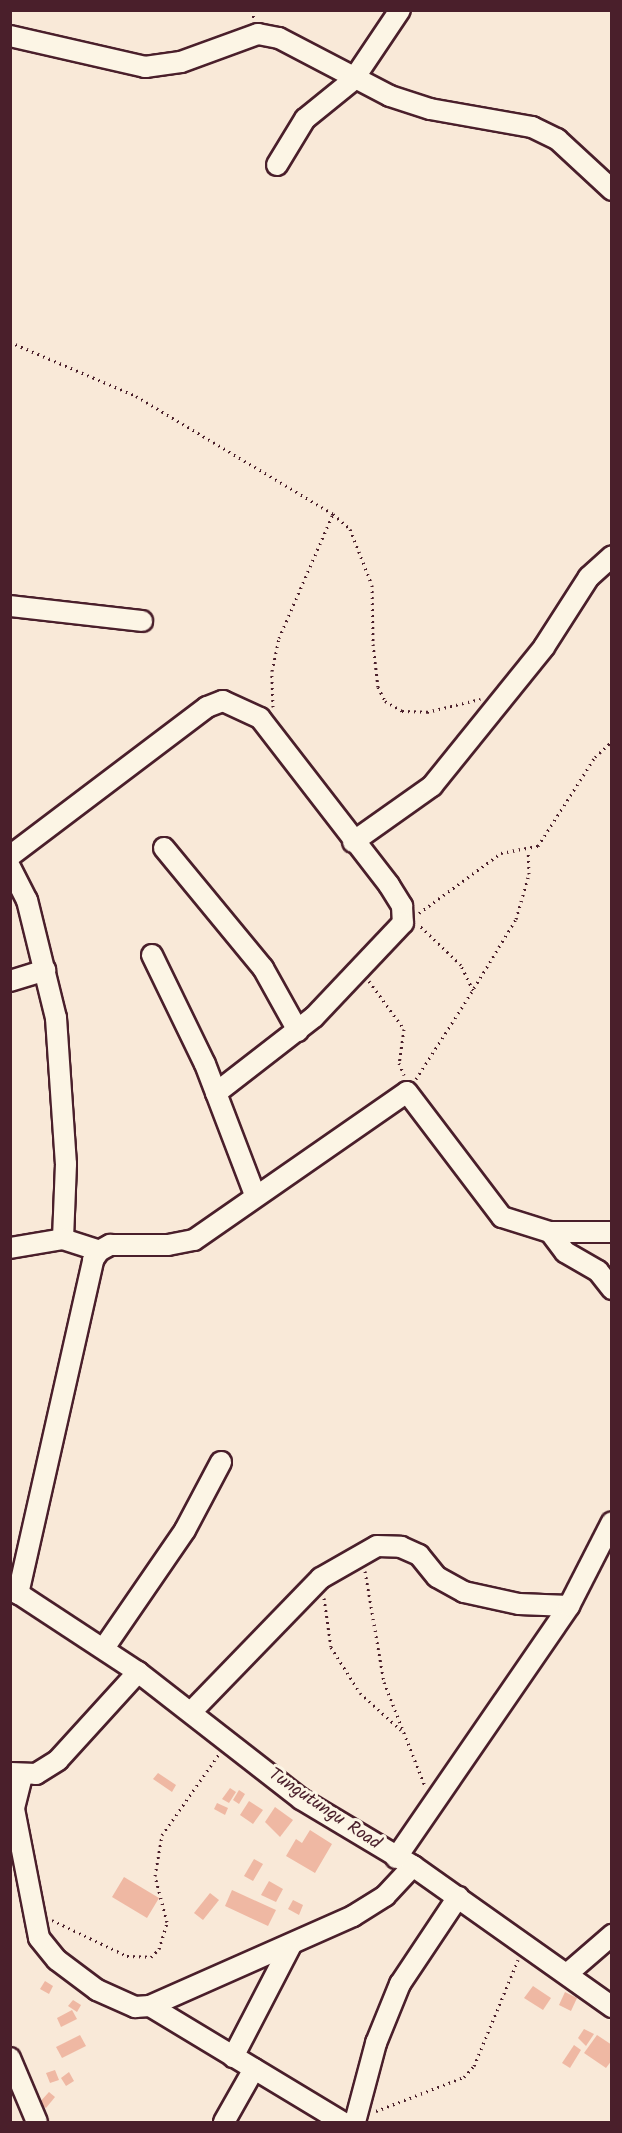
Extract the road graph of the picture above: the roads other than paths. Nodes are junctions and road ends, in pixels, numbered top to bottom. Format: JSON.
{"nodes":[{"id":1,"x":400,"y":10,"type":"edge"},
{"id":2,"x":10,"y":36,"type":"edge"},
{"id":3,"x":353,"y":80,"type":"junction"},
{"id":4,"x":277,"y":165,"type":"dead end"},
{"id":5,"x":609,"y":182,"type":"edge"},
{"id":6,"x":612,"y":556,"type":"edge"},
{"id":7,"x":10,"y":606,"type":"edge"},
{"id":8,"x":142,"y":621,"type":"dead end"},
{"id":9,"x":353,"y":842,"type":"junction"},
{"id":10,"x":164,"y":848,"type":"dead end"},
{"id":11,"x":10,"y":856,"type":"edge"},
{"id":12,"x":10,"y":867,"type":"edge"},
{"id":13,"x":152,"y":955,"type":"dead end"},
{"id":14,"x":45,"y":970,"type":"junction"},
{"id":15,"x":10,"y":981,"type":"edge"},
{"id":16,"x":298,"y":1031,"type":"junction"},
{"id":17,"x":216,"y":1093,"type":"junction"},
{"id":18,"x":255,"y":1195,"type":"junction"},
{"id":19,"x":612,"y":1232,"type":"edge"},
{"id":20,"x":550,"y":1233,"type":"junction"},
{"id":21,"x":63,"y":1239,"type":"junction"},
{"id":22,"x":10,"y":1248,"type":"edge"},
{"id":23,"x":99,"y":1251,"type":"junction"},
{"id":24,"x":612,"y":1289,"type":"edge"},
{"id":25,"x":221,"y":1462,"type":"dead end"},
{"id":26,"x":612,"y":1522,"type":"edge"},
{"id":27,"x":14,"y":1591,"type":"edge"},
{"id":28,"x":569,"y":1606,"type":"junction"},
{"id":29,"x":104,"y":1648,"type":"junction"},
{"id":30,"x":138,"y":1672,"type":"junction"},
{"id":31,"x":192,"y":1711,"type":"junction"},
{"id":32,"x":16,"y":1774,"type":"edge"},
{"id":33,"x":405,"y":1862,"type":"junction"},
{"id":34,"x":458,"y":1897,"type":"junction"},
{"id":35,"x":612,"y":1935,"type":"edge"},
{"id":36,"x":291,"y":1945,"type":"junction"},
{"id":37,"x":567,"y":1974,"type":"junction"},
{"id":38,"x":150,"y":2006,"type":"junction"},
{"id":39,"x":612,"y":2007,"type":"edge"},
{"id":40,"x":233,"y":2057,"type":"junction"},
{"id":41,"x":10,"y":2058,"type":"edge"},
{"id":42,"x":254,"y":2069,"type":"junction"},
{"id":43,"x":351,"y":2121,"type":"edge"},
{"id":44,"x":37,"y":2122,"type":"edge"},
{"id":45,"x":224,"y":2122,"type":"edge"}],
"edges":[{"from":1,"to":3,"type":"street"},
{"from":2,"to":3,"type":"street"},
{"from":3,"to":4,"type":"street"},
{"from":3,"to":5,"type":"street"},
{"from":6,"to":9,"type":"street"},
{"from":7,"to":8,"type":"street"},
{"from":9,"to":11,"type":"street"},
{"from":9,"to":16,"type":"street"},
{"from":10,"to":16,"type":"street"},
{"from":12,"to":14,"type":"street"},
{"from":13,"to":17,"type":"street"},
{"from":14,"to":15,"type":"street"},
{"from":14,"to":21,"type":"street"},
{"from":16,"to":17,"type":"street"},
{"from":17,"to":18,"type":"street"},
{"from":18,"to":20,"type":"street"},
{"from":18,"to":23,"type":"street"},
{"from":19,"to":20,"type":"street"},
{"from":20,"to":24,"type":"street"},
{"from":21,"to":22,"type":"street"},
{"from":21,"to":23,"type":"street"},
{"from":23,"to":27,"type":"street"},
{"from":25,"to":29,"type":"street"},
{"from":26,"to":28,"type":"street"},
{"from":27,"to":29,"type":"street","name":"Tungutungu Road"},
{"from":28,"to":31,"type":"street"},
{"from":28,"to":33,"type":"street"},
{"from":29,"to":30,"type":"street","name":"Tungutungu Road"},
{"from":30,"to":31,"type":"street","name":"Tungutungu Road"},
{"from":30,"to":32,"type":"street"},
{"from":31,"to":33,"type":"street","name":"Tungutungu Road"},
{"from":32,"to":38,"type":"street"},
{"from":33,"to":34,"type":"street","name":"Tungutungu Road"},
{"from":33,"to":36,"type":"street"},
{"from":34,"to":37,"type":"street","name":"Tungutungu Road"},
{"from":34,"to":43,"type":"street"},
{"from":35,"to":37,"type":"street"},
{"from":36,"to":38,"type":"street"},
{"from":36,"to":40,"type":"street"},
{"from":37,"to":39,"type":"street","name":"Tungutungu Road"},
{"from":38,"to":40,"type":"street"},
{"from":40,"to":42,"type":"street"},
{"from":41,"to":44,"type":"street"},
{"from":42,"to":43,"type":"street"},
{"from":42,"to":45,"type":"street"}]}
